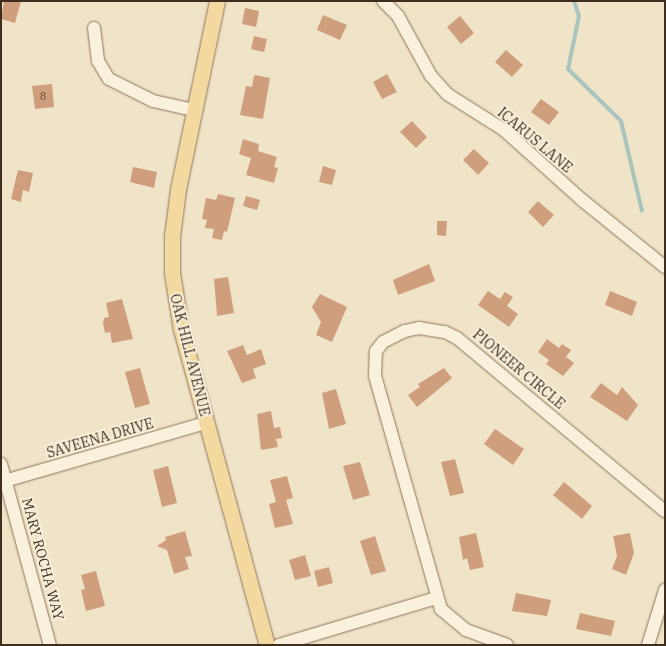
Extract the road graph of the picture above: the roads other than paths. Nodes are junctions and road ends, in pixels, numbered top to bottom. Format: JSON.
{"nodes":[{"id":1,"x":217,"y":1,"type":"edge"},
{"id":2,"x":383,"y":1,"type":"edge"},
{"id":3,"x":94,"y":28,"type":"dead end"},
{"id":4,"x":194,"y":110,"type":"junction"},
{"id":5,"x":665,"y":267,"type":"edge"},
{"id":6,"x":206,"y":423,"type":"junction"},
{"id":7,"x":1,"y":464,"type":"edge"},
{"id":8,"x":4,"y":481,"type":"edge"},
{"id":9,"x":665,"y":511,"type":"edge"},
{"id":10,"x":665,"y":590,"type":"edge"},
{"id":11,"x":437,"y":598,"type":"junction"},
{"id":12,"x":50,"y":645,"type":"edge"},
{"id":13,"x":267,"y":645,"type":"edge"},
{"id":14,"x":279,"y":645,"type":"edge"},
{"id":15,"x":507,"y":645,"type":"edge"},
{"id":16,"x":648,"y":645,"type":"edge"}],
"edges":[{"from":1,"to":4,"type":"main road","name":"OAK HILL AVENUE"},
{"from":2,"to":5,"type":"street","name":"ICARUS LANE"},
{"from":3,"to":4,"type":"street"},
{"from":4,"to":6,"type":"main road","name":"OAK HILL AVENUE"},
{"from":6,"to":8,"type":"street","name":"SAVEENA DRIVE"},
{"from":6,"to":13,"type":"main road","name":"OAK HILL AVENUE"},
{"from":7,"to":8,"type":"street","name":"MARY ROCHA WAY"},
{"from":8,"to":12,"type":"street","name":"MARY ROCHA WAY"},
{"from":9,"to":11,"type":"street","name":"PIONEER CIRCLE"},
{"from":10,"to":16,"type":"street"},
{"from":11,"to":14,"type":"street"},
{"from":11,"to":15,"type":"street","name":"PIONEER CIRCLE"}]}
